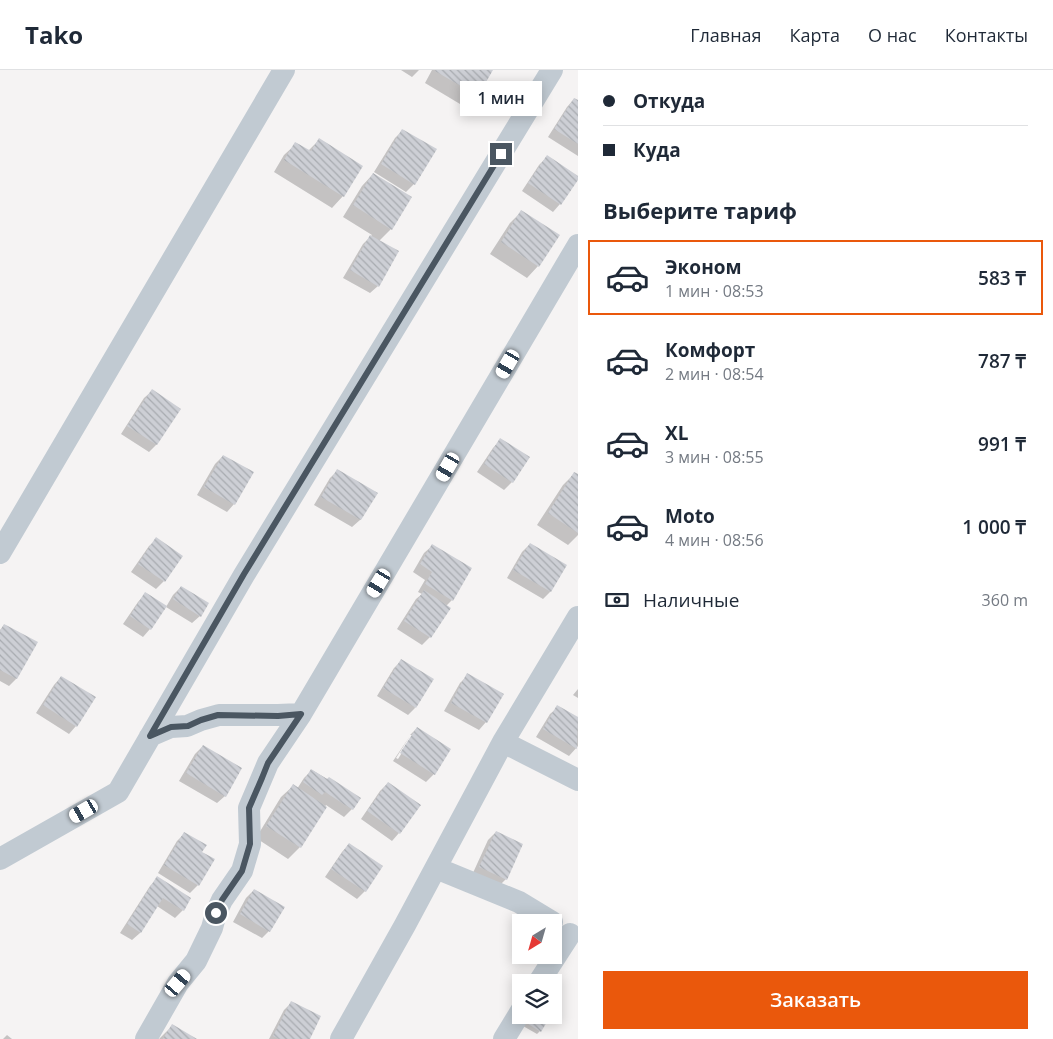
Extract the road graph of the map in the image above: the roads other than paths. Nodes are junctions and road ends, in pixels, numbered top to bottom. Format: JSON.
{"nodes":[{"id":1,"x":284,"y":70,"type":"edge"},
{"id":2,"x":552,"y":70,"type":"edge"},
{"id":3,"x":578,"y":245,"type":"edge"},
{"id":4,"x":0,"y":553,"type":"edge"},
{"id":5,"x":578,"y":616,"type":"edge"},
{"id":6,"x":301,"y":714,"type":"junction"},
{"id":7,"x":150,"y":736,"type":"junction"},
{"id":8,"x":503,"y":742,"type":"junction"},
{"id":9,"x":578,"y":780,"type":"edge"},
{"id":10,"x":0,"y":859,"type":"edge"},
{"id":11,"x":436,"y":868,"type":"junction"},
{"id":12,"x":563,"y":929,"type":"edge"},
{"id":13,"x":543,"y":974,"type":"edge"},
{"id":14,"x":513,"y":1024,"type":"edge"},
{"id":15,"x":146,"y":1039,"type":"edge"},
{"id":16,"x":341,"y":1039,"type":"edge"},
{"id":17,"x":504,"y":1039,"type":"edge"}],
"edges":[{"from":1,"to":4,"type":"street"},
{"from":2,"to":7,"type":"street"},
{"from":3,"to":6,"type":"street"},
{"from":5,"to":8,"type":"street"},
{"from":6,"to":7,"type":"street"},
{"from":6,"to":15,"type":"street"},
{"from":7,"to":10,"type":"street"},
{"from":8,"to":9,"type":"street"},
{"from":8,"to":11,"type":"street"},
{"from":11,"to":12,"type":"street"},
{"from":11,"to":16,"type":"street"},
{"from":12,"to":13,"type":"street"},
{"from":14,"to":17,"type":"street"}]}
